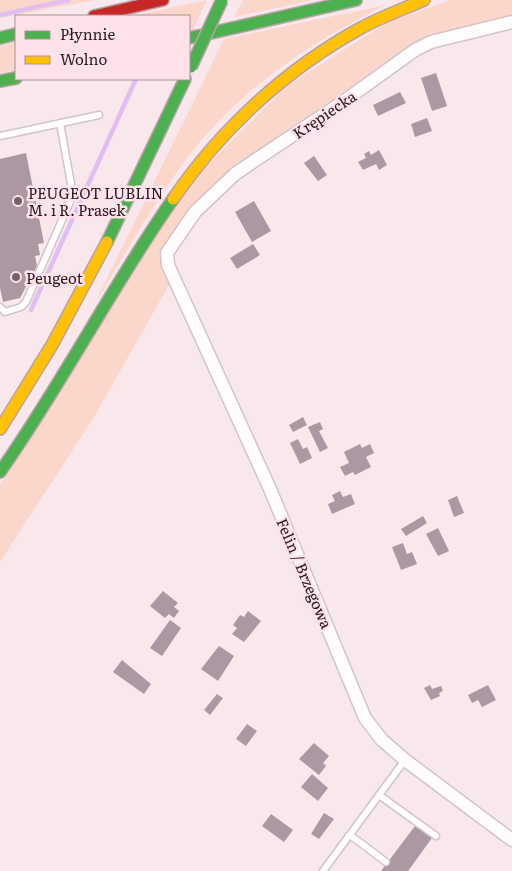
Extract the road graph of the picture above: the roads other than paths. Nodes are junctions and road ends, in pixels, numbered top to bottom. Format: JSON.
{"nodes":[{"id":1,"x":163,"y":0,"type":"edge"},
{"id":2,"x":222,"y":0,"type":"edge"},
{"id":3,"x":356,"y":0,"type":"edge"},
{"id":4,"x":424,"y":0,"type":"edge"},
{"id":5,"x":98,"y":15,"type":"edge"},
{"id":6,"x":512,"y":22,"type":"edge"},
{"id":7,"x":15,"y":34,"type":"edge"},
{"id":8,"x":0,"y":38,"type":"edge"},
{"id":9,"x":190,"y":38,"type":"edge"},
{"id":10,"x":190,"y":69,"type":"edge"},
{"id":11,"x":15,"y":78,"type":"edge"},
{"id":12,"x":185,"y":80,"type":"edge"},
{"id":13,"x":0,"y":81,"type":"edge"},
{"id":14,"x":99,"y":114,"type":"dead end"},
{"id":15,"x":60,"y":123,"type":"junction"},
{"id":16,"x":0,"y":136,"type":"edge"},
{"id":17,"x":167,"y":253,"type":"joint"},
{"id":18,"x":0,"y":307,"type":"edge"},
{"id":19,"x":0,"y":429,"type":"edge"},
{"id":20,"x":0,"y":472,"type":"edge"},
{"id":21,"x":404,"y":760,"type":"junction"},
{"id":22,"x":379,"y":795,"type":"junction"},
{"id":23,"x":350,"y":835,"type":"junction"},
{"id":24,"x":436,"y":836,"type":"dead end"},
{"id":25,"x":512,"y":840,"type":"edge"},
{"id":26,"x":386,"y":862,"type":"dead end"},
{"id":27,"x":323,"y":871,"type":"edge"}],
"edges":[{"from":1,"to":5,"type":"main road"},
{"from":2,"to":10,"type":"main road","bridge":true},
{"from":3,"to":9,"type":"main road"},
{"from":4,"to":20,"type":"main road"},
{"from":6,"to":17,"type":"street","name":"Krępiecka"},
{"from":7,"to":8,"type":"main road"},
{"from":11,"to":13,"type":"main road"},
{"from":12,"to":19,"type":"main road"},
{"from":14,"to":15,"type":"lane"},
{"from":15,"to":16,"type":"lane"},
{"from":15,"to":18,"type":"lane"},
{"from":17,"to":21,"type":"street","name":"Felin / Brzegowa"},
{"from":21,"to":22,"type":"lane"},
{"from":21,"to":25,"type":"street","name":"Felin / Brzegowa"},
{"from":22,"to":23,"type":"lane"},
{"from":22,"to":24,"type":"lane"},
{"from":23,"to":26,"type":"lane"},
{"from":23,"to":27,"type":"lane"}]}
